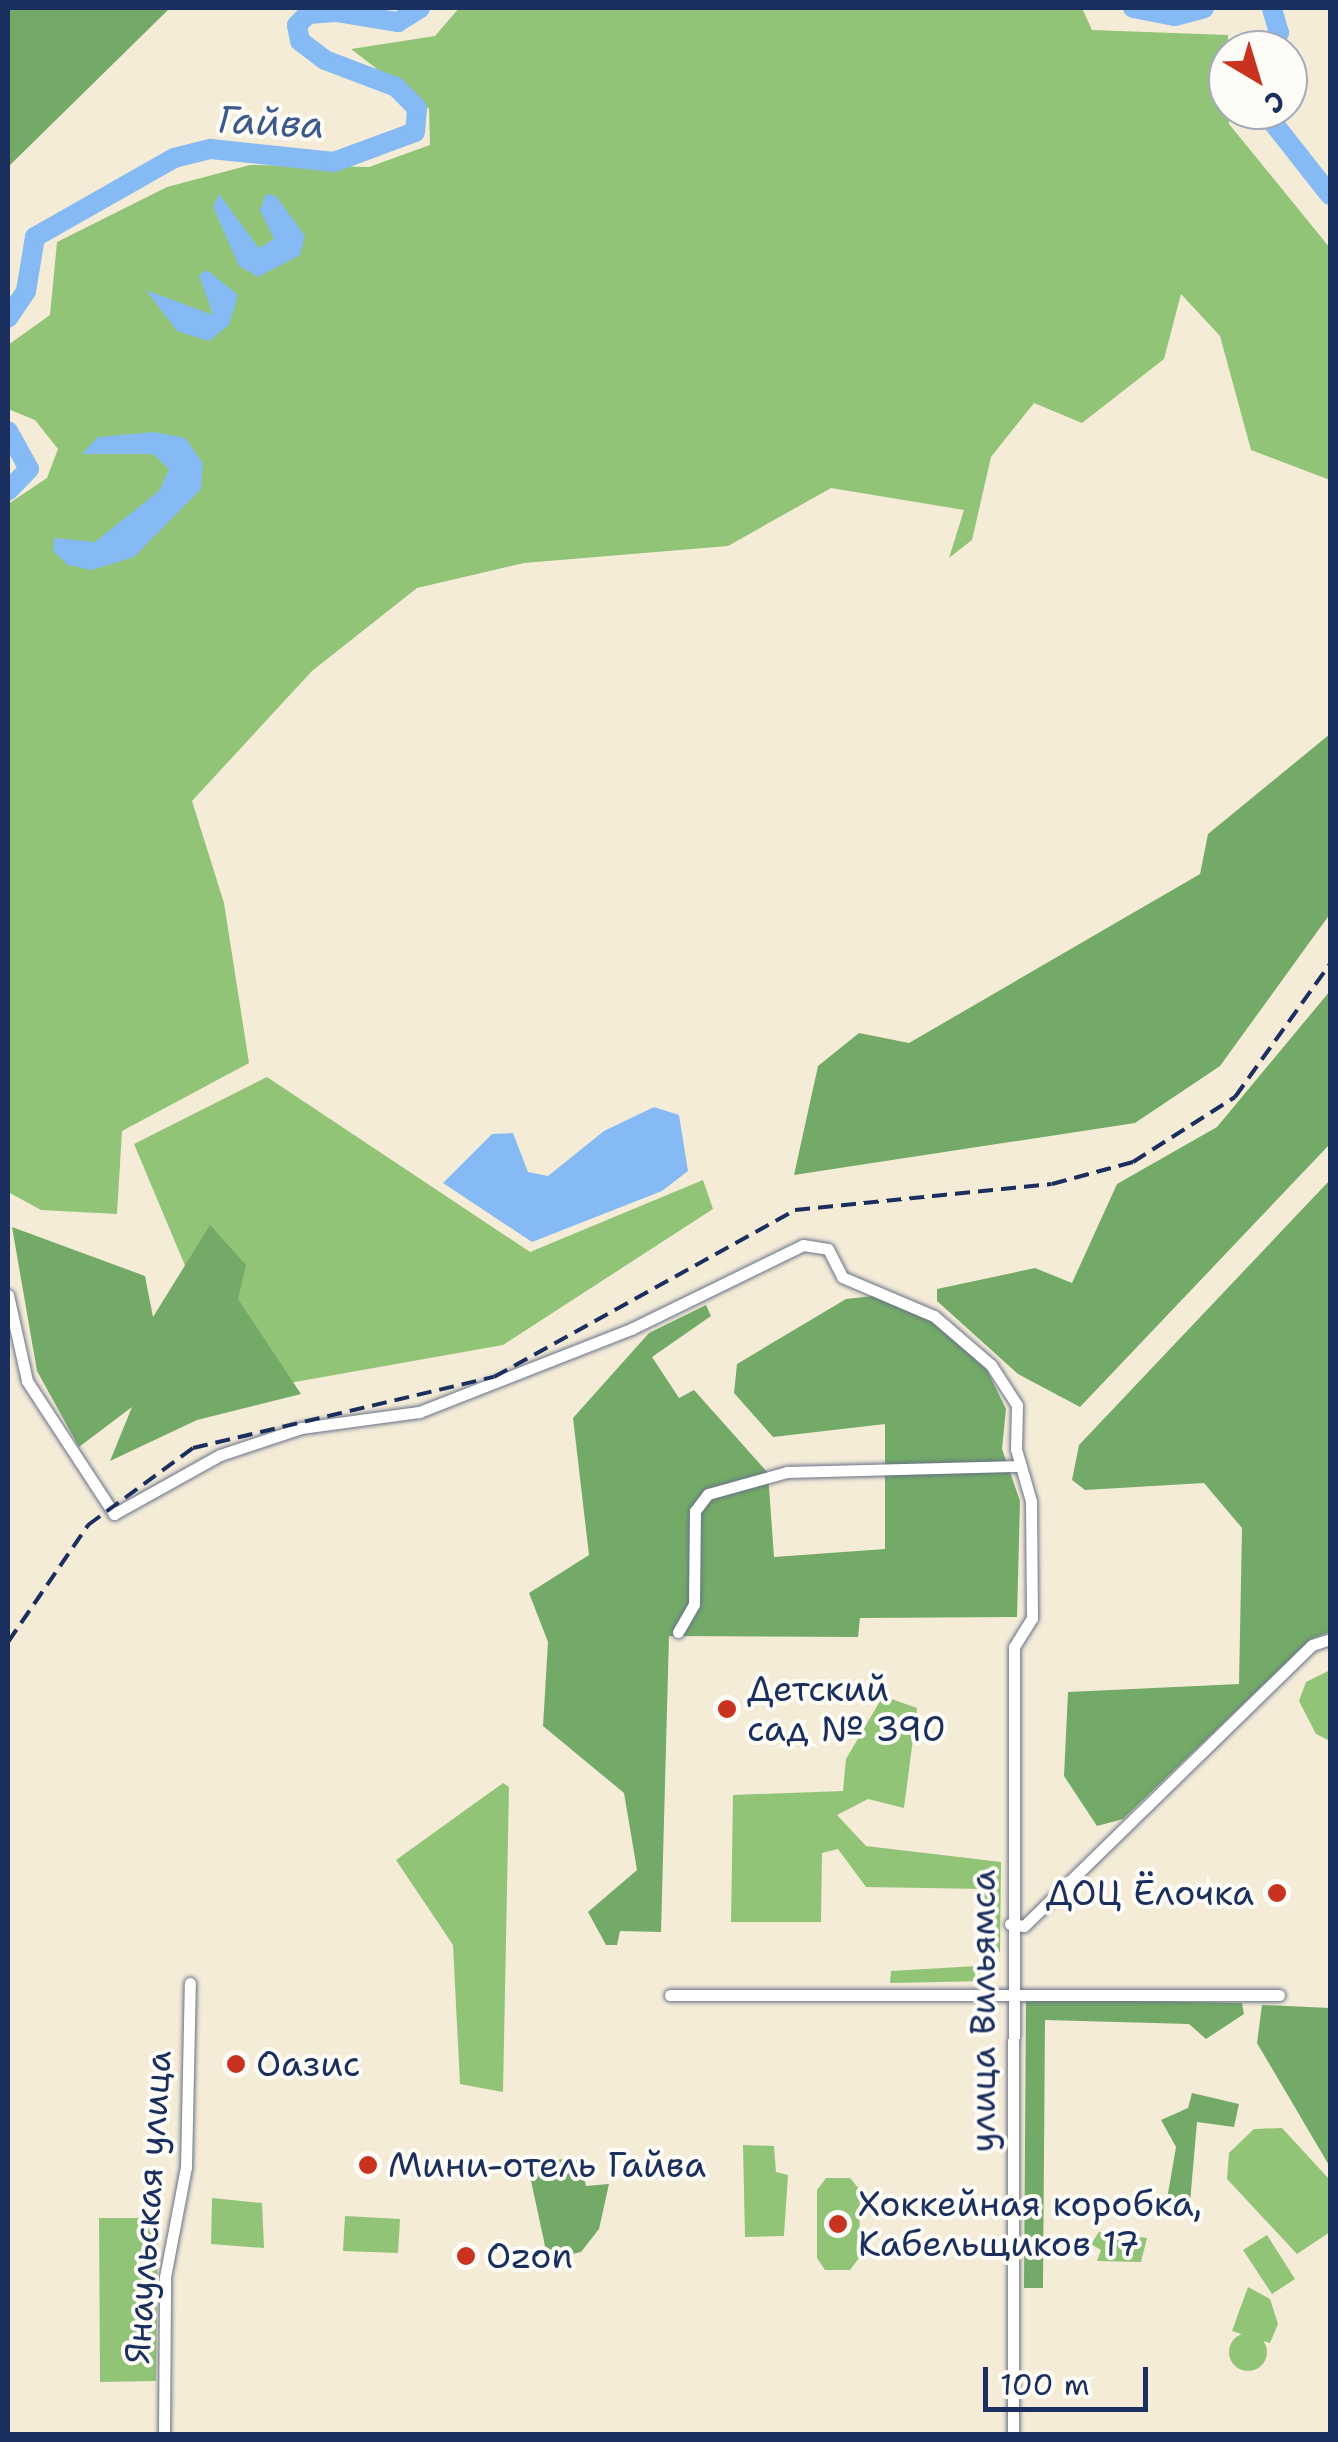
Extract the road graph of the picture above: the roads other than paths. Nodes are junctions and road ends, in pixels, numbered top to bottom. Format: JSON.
{"nodes":[{"id":1,"x":8,"y":1295,"type":"edge"},
{"id":2,"x":1020,"y":1466,"type":"junction"},
{"id":3,"x":678,"y":1632,"type":"dead end"},
{"id":4,"x":1330,"y":1639,"type":"edge"},
{"id":5,"x":1010,"y":1924,"type":"junction"},
{"id":6,"x":190,"y":1984,"type":"dead end"},
{"id":7,"x":1009,"y":1989,"type":"junction"},
{"id":8,"x":670,"y":1995,"type":"dead end"},
{"id":9,"x":1278,"y":1995,"type":"dead end"},
{"id":10,"x":164,"y":2434,"type":"edge"},
{"id":11,"x":1012,"y":2434,"type":"edge"}],
"edges":[{"from":1,"to":2,"type":"street"},
{"from":2,"to":3,"type":"street"},
{"from":2,"to":5,"type":"street","name":"улица Вильямса"},
{"from":4,"to":5,"type":"street"},
{"from":5,"to":7,"type":"street","name":"улица Вильямса"},
{"from":6,"to":10,"type":"street","name":"Янаульская улица"},
{"from":7,"to":8,"type":"street"},
{"from":7,"to":9,"type":"street"},
{"from":7,"to":11,"type":"street","name":"улица Вильямса"}]}
